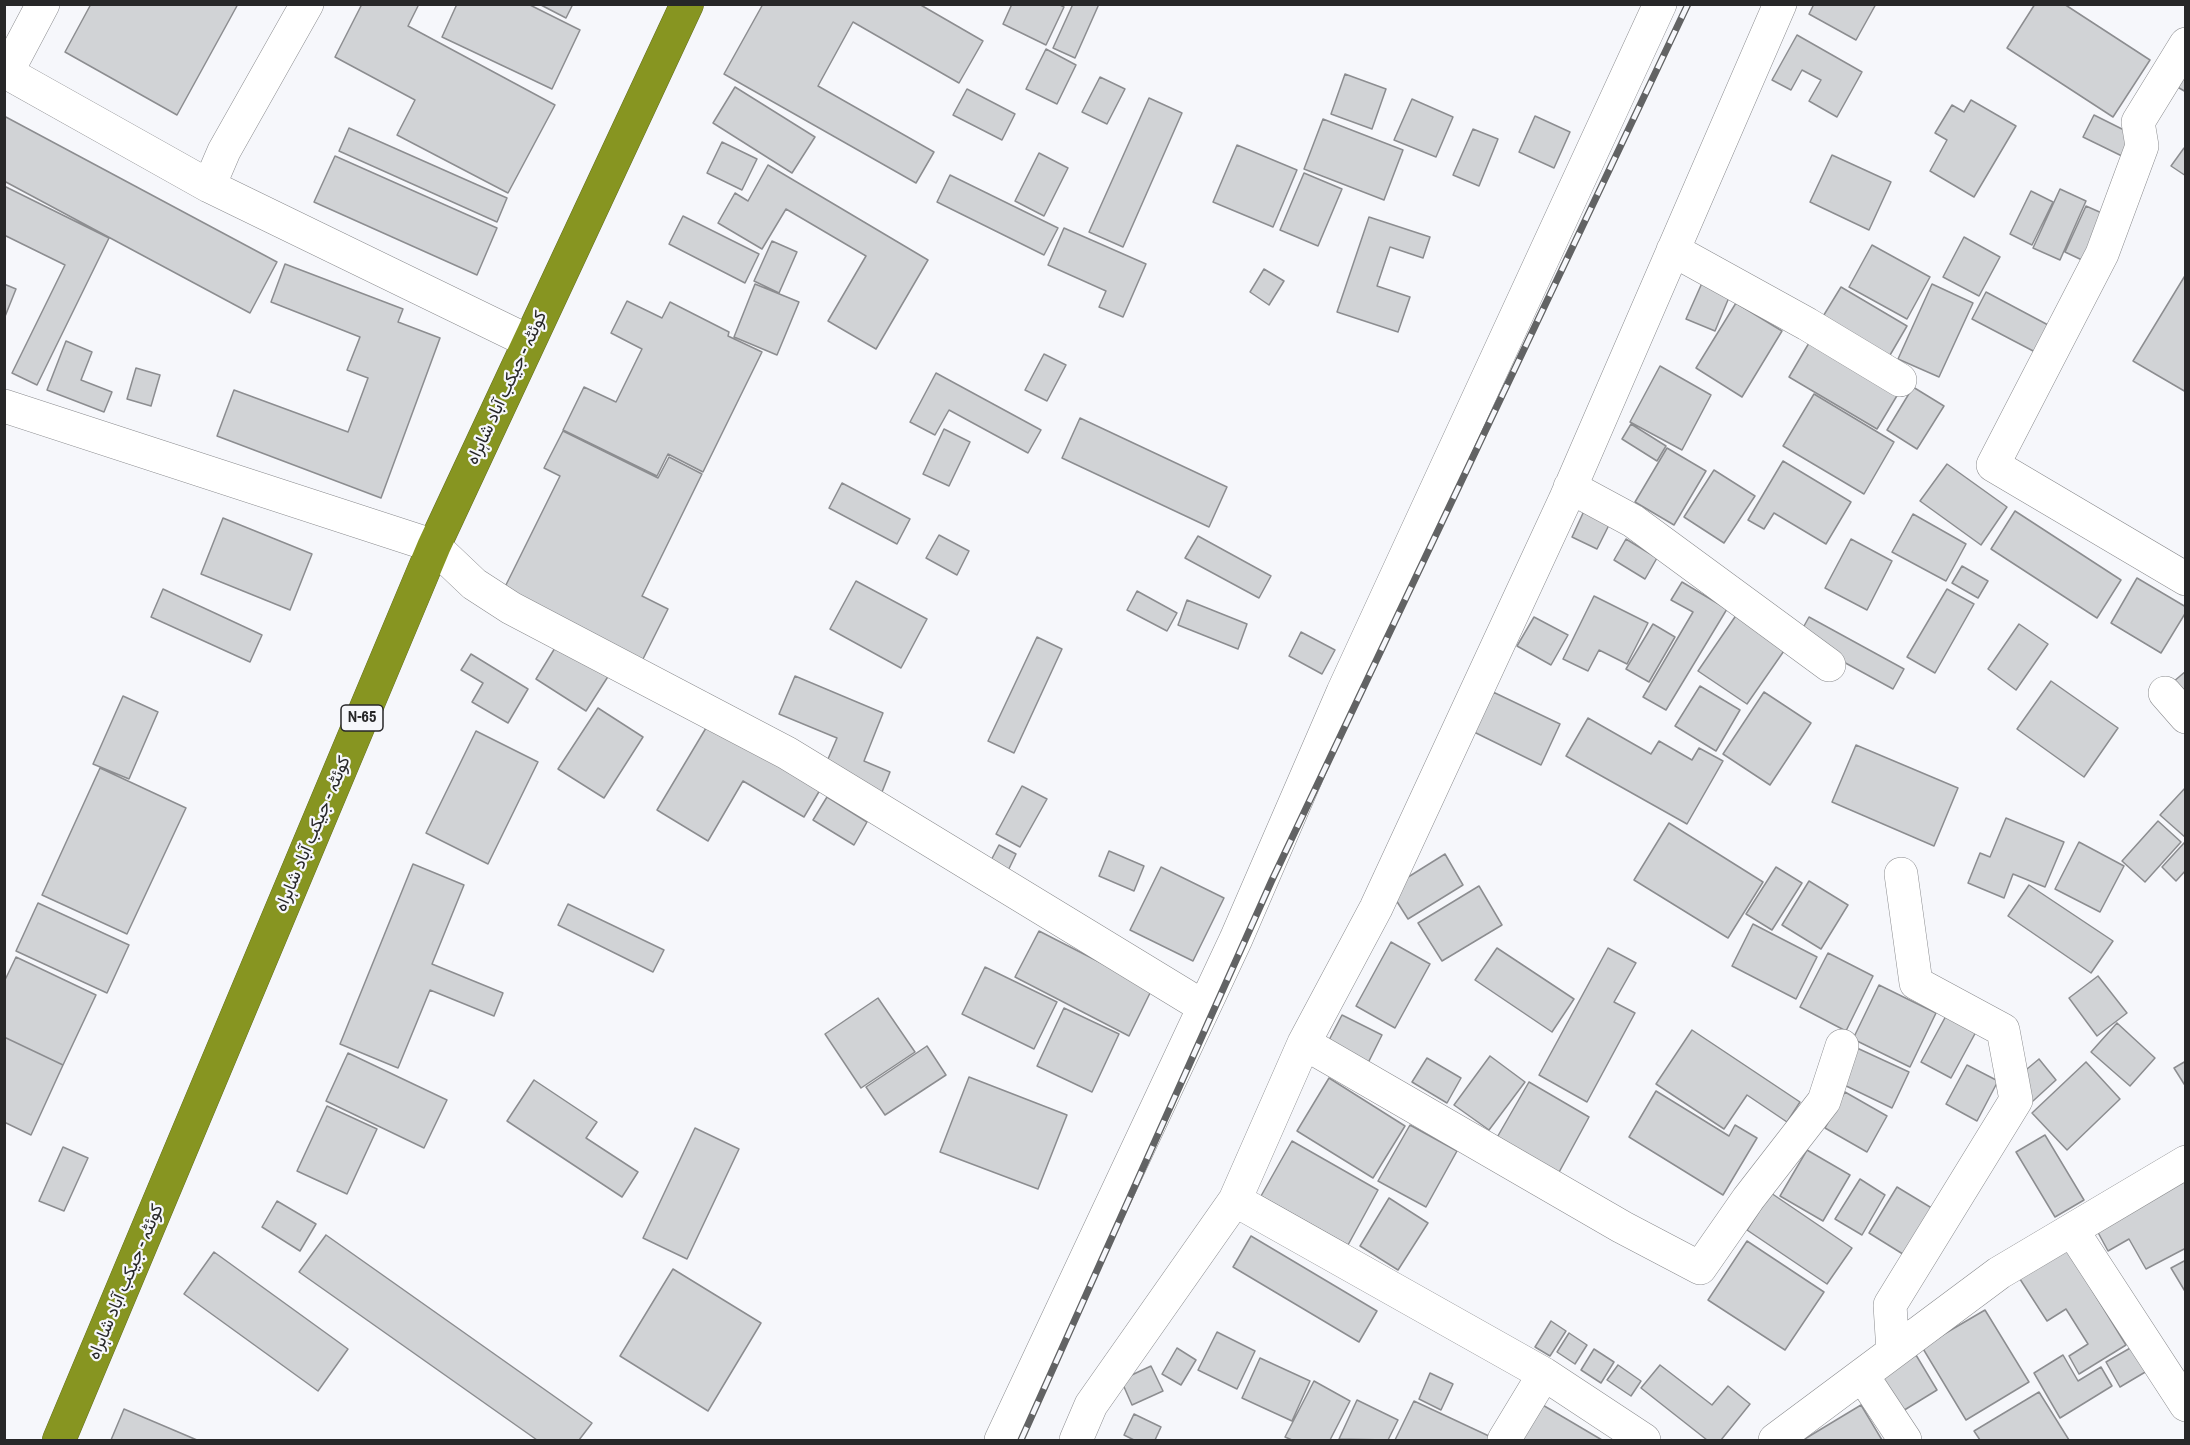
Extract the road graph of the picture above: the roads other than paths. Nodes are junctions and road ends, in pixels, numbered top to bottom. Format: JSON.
{"nodes":[{"id":1,"x":43,"y":4,"type":"edge"},
{"id":2,"x":307,"y":4,"type":"edge"},
{"id":3,"x":687,"y":4,"type":"edge"},
{"id":4,"x":1660,"y":4,"type":"edge"},
{"id":5,"x":1780,"y":4,"type":"edge"},
{"id":6,"x":2186,"y":44,"type":"edge"},
{"id":7,"x":6,"y":71,"type":"edge"},
{"id":8,"x":209,"y":186,"type":"junction"},
{"id":9,"x":1673,"y":250,"type":"junction"},
{"id":10,"x":528,"y":340,"type":"junction"},
{"id":11,"x":1900,"y":380,"type":"dead end"},
{"id":12,"x":4,"y":406,"type":"edge"},
{"id":13,"x":1570,"y":487,"type":"junction"},
{"id":14,"x":434,"y":546,"type":"junction"},
{"id":15,"x":2186,"y":579,"type":"edge"},
{"id":16,"x":1829,"y":665,"type":"dead end"},
{"id":17,"x":1901,"y":874,"type":"dead end"},
{"id":18,"x":1204,"y":1007,"type":"junction"},
{"id":19,"x":1304,"y":1043,"type":"junction"},
{"id":20,"x":1842,"y":1046,"type":"dead end"},
{"id":21,"x":2186,"y":1162,"type":"edge"},
{"id":22,"x":1235,"y":1200,"type":"junction"},
{"id":23,"x":2072,"y":1230,"type":"junction"},
{"id":24,"x":1893,"y":1352,"type":"junction"},
{"id":25,"x":1544,"y":1374,"type":"junction"},
{"id":26,"x":1862,"y":1375,"type":"junction"},
{"id":27,"x":2186,"y":1405,"type":"edge"},
{"id":28,"x":59,"y":1440,"type":"edge"},
{"id":29,"x":1002,"y":1440,"type":"edge"},
{"id":30,"x":1076,"y":1440,"type":"edge"},
{"id":31,"x":1504,"y":1440,"type":"edge"},
{"id":32,"x":1644,"y":1440,"type":"edge"},
{"id":33,"x":1775,"y":1440,"type":"edge"},
{"id":34,"x":1905,"y":1440,"type":"edge"}],
"edges":[{"from":1,"to":7,"type":"street"},
{"from":2,"to":8,"type":"street"},
{"from":3,"to":10,"type":"highway","name":"کوئٹہ - جیکب آباد شاہراہ","number":"N-65"},
{"from":4,"to":18,"type":"street"},
{"from":5,"to":9,"type":"street"},
{"from":6,"to":15,"type":"street"},
{"from":7,"to":8,"type":"street"},
{"from":8,"to":10,"type":"street"},
{"from":9,"to":11,"type":"street"},
{"from":9,"to":13,"type":"street"},
{"from":10,"to":14,"type":"highway","name":"کوئٹہ - جیکب آباد شاہراہ","number":"N-65"},
{"from":12,"to":14,"type":"street"},
{"from":13,"to":16,"type":"street"},
{"from":13,"to":19,"type":"street"},
{"from":14,"to":18,"type":"street"},
{"from":14,"to":28,"type":"highway","name":"کوئٹہ - جیکب آباد شاہراہ","number":"N-65"},
{"from":17,"to":24,"type":"street"},
{"from":18,"to":29,"type":"street"},
{"from":19,"to":20,"type":"street"},
{"from":19,"to":22,"type":"street"},
{"from":21,"to":23,"type":"street"},
{"from":22,"to":25,"type":"street"},
{"from":22,"to":30,"type":"street"},
{"from":23,"to":24,"type":"street"},
{"from":23,"to":27,"type":"street"},
{"from":24,"to":26,"type":"street"},
{"from":25,"to":31,"type":"street"},
{"from":25,"to":32,"type":"street"},
{"from":26,"to":33,"type":"street"},
{"from":26,"to":34,"type":"street"}]}
